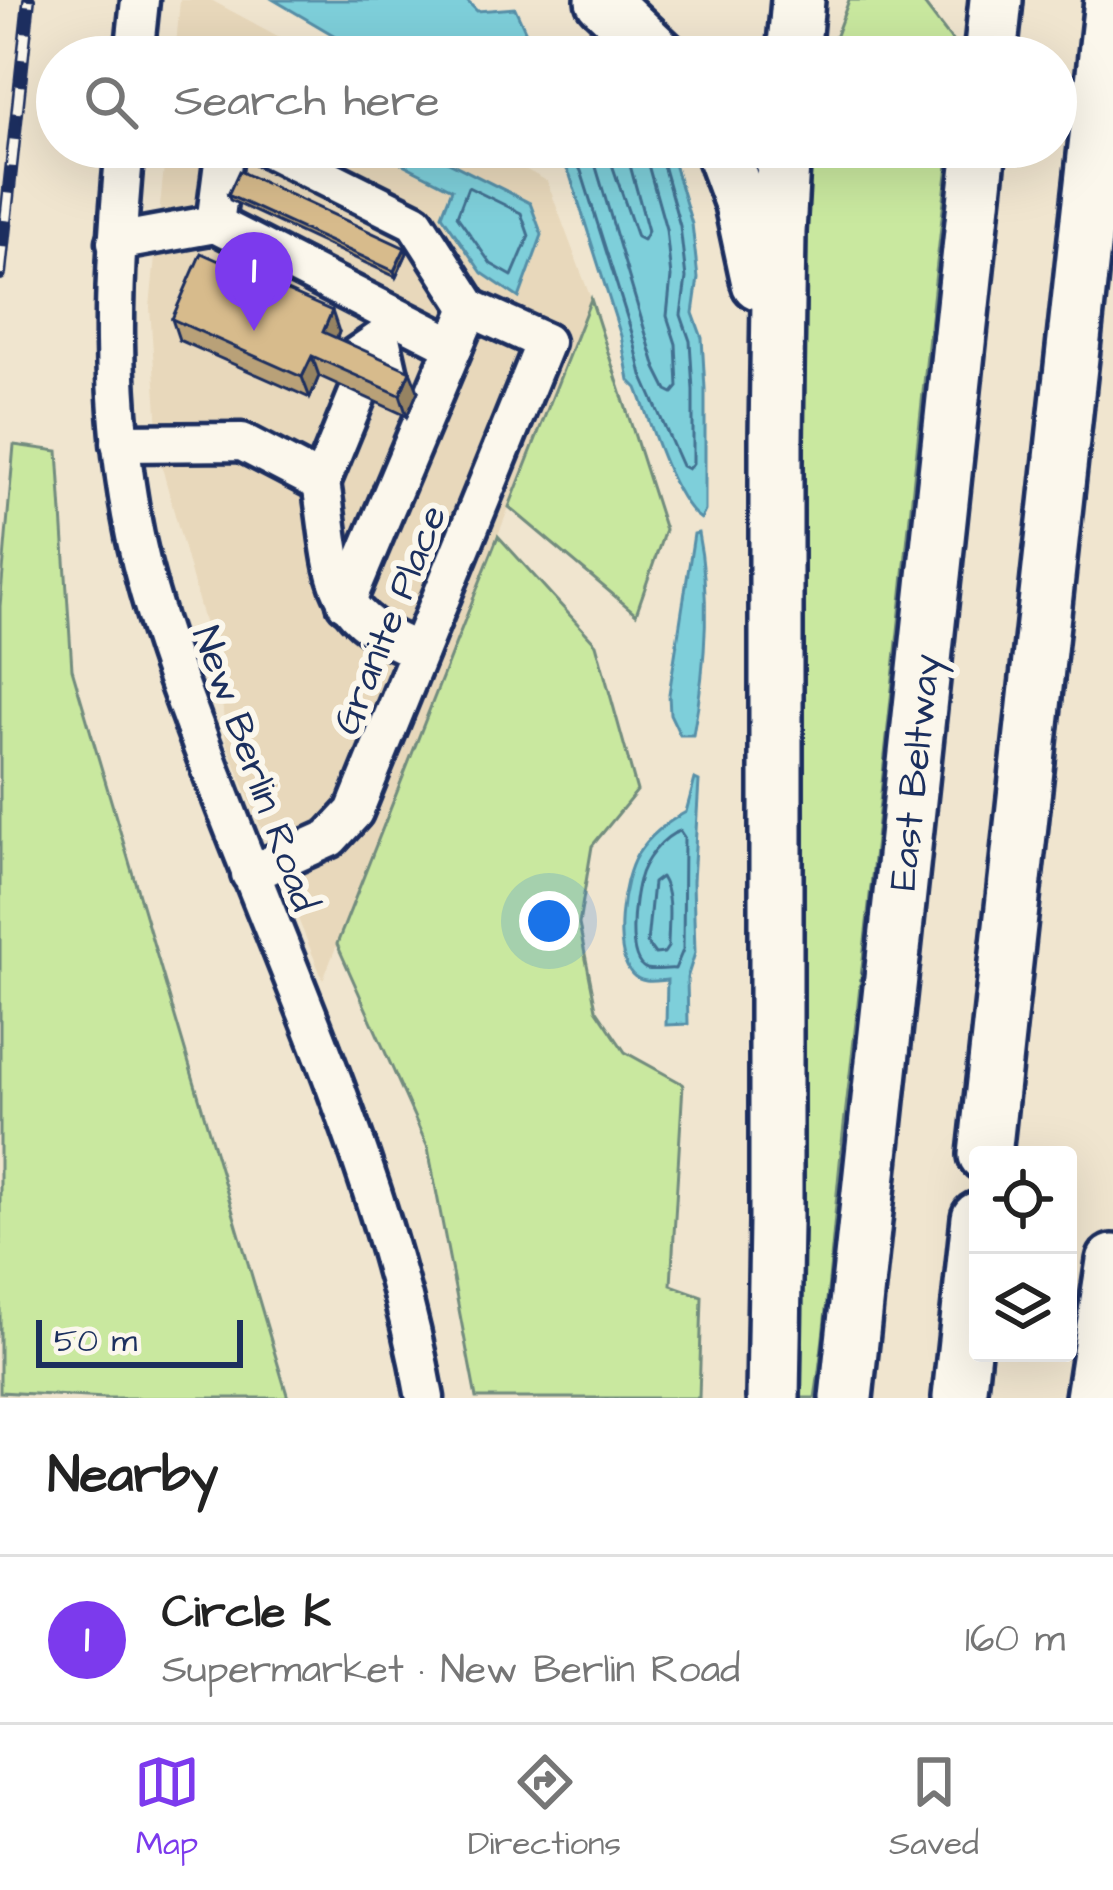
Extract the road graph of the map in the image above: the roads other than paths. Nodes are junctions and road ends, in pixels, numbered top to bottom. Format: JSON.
{"nodes":[{"id":1,"x":140,"y":0,"type":"edge"},
{"id":2,"x":602,"y":0,"type":"edge"},
{"id":3,"x":798,"y":0,"type":"edge"},
{"id":4,"x":1111,"y":0,"type":"edge"},
{"id":5,"x":136,"y":36,"type":"edge"},
{"id":6,"x":640,"y":36,"type":"edge"},
{"id":7,"x":795,"y":36,"type":"edge"},
{"id":8,"x":123,"y":168,"type":"edge"},
{"id":9,"x":237,"y":168,"type":"edge"},
{"id":10,"x":728,"y":168,"type":"edge"},
{"id":11,"x":783,"y":168,"type":"edge"},
{"id":12,"x":978,"y":168,"type":"edge"},
{"id":13,"x":253,"y":194,"type":"edge"},
{"id":14,"x":294,"y":214,"type":"junction"},
{"id":15,"x":331,"y":232,"type":"junction"},
{"id":16,"x":116,"y":242,"type":"junction"},
{"id":17,"x":372,"y":252,"type":"junction"},
{"id":18,"x":470,"y":308,"type":"junction"},
{"id":19,"x":454,"y":346,"type":"junction"},
{"id":20,"x":369,"y":368,"type":"junction"},
{"id":21,"x":776,"y":439,"type":"junction"},
{"id":22,"x":120,"y":443,"type":"junction"},
{"id":23,"x":321,"y":483,"type":"junction"},
{"id":24,"x":346,"y":602,"type":"junction"},
{"id":25,"x":419,"y":651,"type":"junction"},
{"id":26,"x":250,"y":874,"type":"junction"},
{"id":27,"x":986,"y":1146,"type":"edge"},
{"id":28,"x":974,"y":1254,"type":"edge"},
{"id":29,"x":1113,"y":1262,"type":"edge"},
{"id":30,"x":425,"y":1398,"type":"edge"},
{"id":31,"x":772,"y":1398,"type":"edge"},
{"id":32,"x":846,"y":1398,"type":"edge"},
{"id":33,"x":959,"y":1398,"type":"edge"},
{"id":34,"x":1092,"y":1398,"type":"edge"}],
"edges":[{"from":1,"to":5,"type":"street"},
{"from":2,"to":6,"type":"highway"},
{"from":3,"to":7,"type":"highway"},
{"from":4,"to":27,"type":"highway"},
{"from":8,"to":16,"type":"street","name":"New Berlin Road"},
{"from":9,"to":13,"type":"street"},
{"from":10,"to":21,"type":"highway"},
{"from":11,"to":21,"type":"highway"},
{"from":12,"to":32,"type":"highway","name":"East Beltway"},
{"from":13,"to":14,"type":"street"},
{"from":13,"to":14,"type":"street"},
{"from":13,"to":16,"type":"street"},
{"from":14,"to":15,"type":"street"},
{"from":14,"to":15,"type":"street"},
{"from":15,"to":17,"type":"street"},
{"from":15,"to":17,"type":"street"},
{"from":16,"to":22,"type":"street","name":"New Berlin Road"},
{"from":17,"to":18,"type":"street"},
{"from":17,"to":20,"type":"street"},
{"from":18,"to":19,"type":"street"},
{"from":18,"to":25,"type":"street","name":"Granite Place"},
{"from":19,"to":20,"type":"street"},
{"from":19,"to":24,"type":"street"},
{"from":20,"to":23,"type":"street"},
{"from":21,"to":31,"type":"highway"},
{"from":22,"to":23,"type":"street"},
{"from":22,"to":26,"type":"street","name":"New Berlin Road"},
{"from":23,"to":24,"type":"street"},
{"from":24,"to":25,"type":"street"},
{"from":25,"to":26,"type":"street","name":"Granite Place"},
{"from":26,"to":30,"type":"street","name":"New Berlin Road"},
{"from":28,"to":33,"type":"highway"},
{"from":29,"to":34,"type":"highway"}]}
